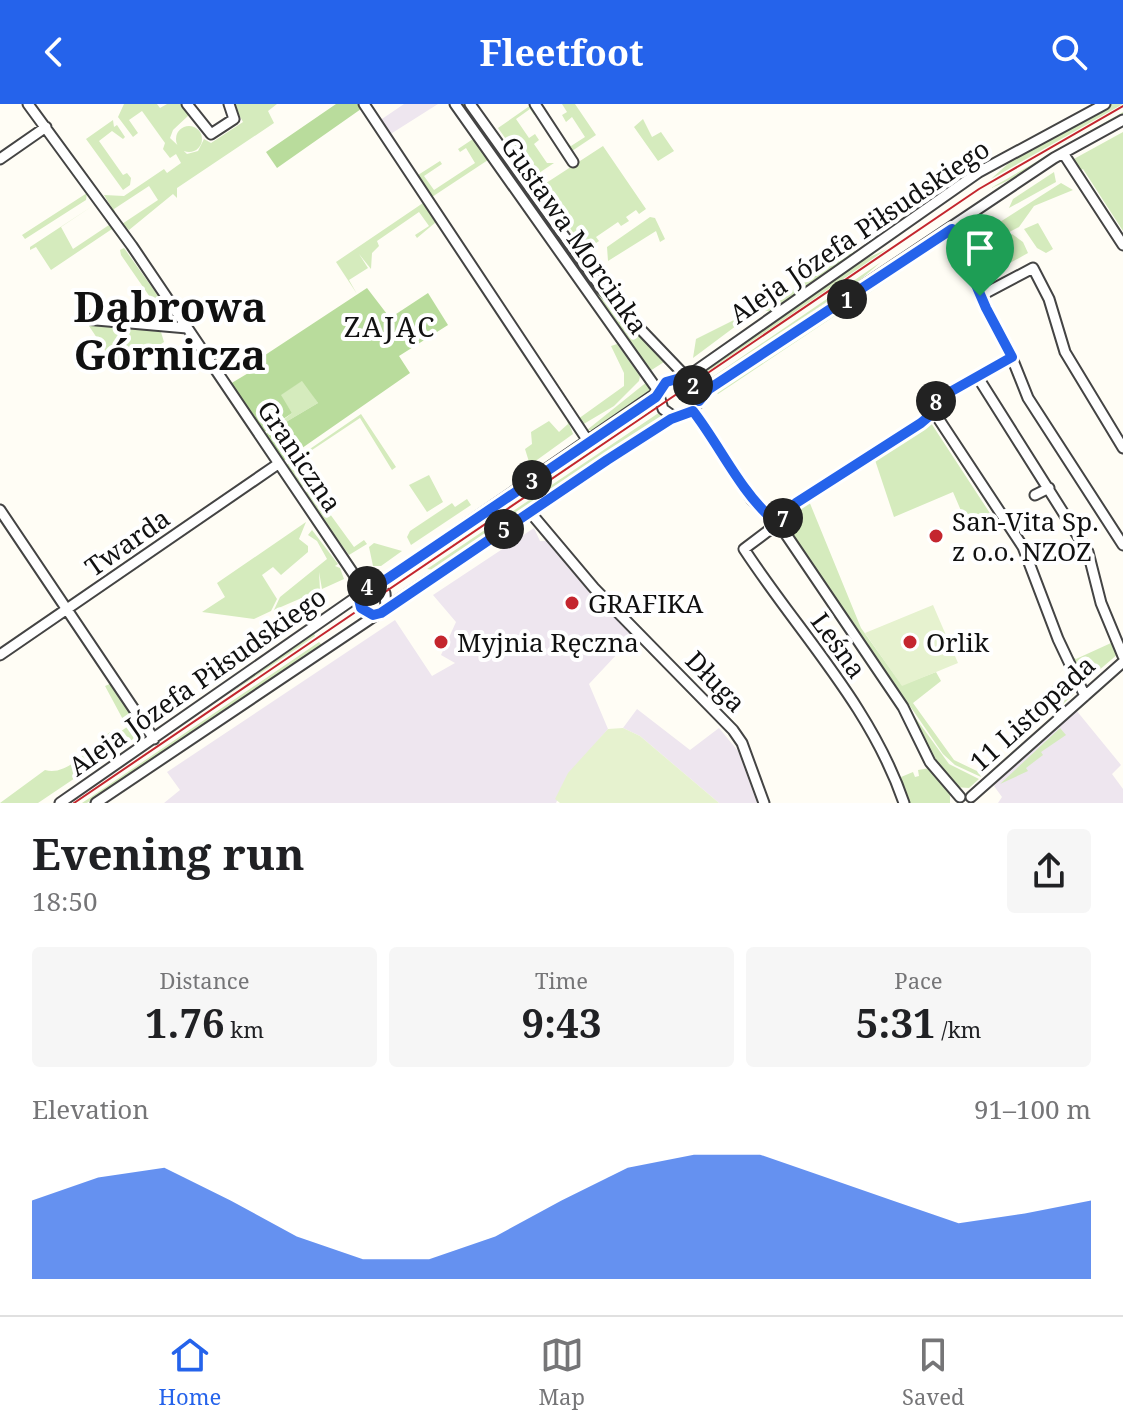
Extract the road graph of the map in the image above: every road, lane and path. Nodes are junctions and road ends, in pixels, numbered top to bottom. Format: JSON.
{"nodes":[{"id":1,"x":187,"y":104,"type":"edge"},
{"id":2,"x":229,"y":104,"type":"edge"},
{"id":3,"x":364,"y":104,"type":"edge"},
{"id":4,"x":455,"y":104,"type":"edge"},
{"id":5,"x":470,"y":104,"type":"edge"},
{"id":6,"x":535,"y":104,"type":"edge"},
{"id":7,"x":1105,"y":104,"type":"edge"},
{"id":8,"x":33,"y":107,"type":"edge"},
{"id":9,"x":1123,"y":120,"type":"edge"},
{"id":10,"x":46,"y":127,"type":"junction"},
{"id":11,"x":1063,"y":153,"type":"junction"},
{"id":12,"x":0,"y":159,"type":"edge"},
{"id":13,"x":573,"y":162,"type":"dead end"},
{"id":14,"x":952,"y":229,"type":"junction"},
{"id":15,"x":1123,"y":245,"type":"edge"},
{"id":16,"x":580,"y":259,"type":"junction"},
{"id":17,"x":570,"y":265,"type":"junction"},
{"id":18,"x":980,"y":296,"type":"junction"},
{"id":19,"x":85,"y":319,"type":"dead end"},
{"id":20,"x":187,"y":328,"type":"junction"},
{"id":21,"x":1012,"y":357,"type":"junction"},
{"id":22,"x":977,"y":376,"type":"junction"},
{"id":23,"x":684,"y":377,"type":"junction"},
{"id":24,"x":658,"y":392,"type":"junction"},
{"id":25,"x":699,"y":401,"type":"junction"},
{"id":26,"x":693,"y":411,"type":"junction"},
{"id":27,"x":934,"y":412,"type":"junction"},
{"id":28,"x":674,"y":417,"type":"junction"},
{"id":29,"x":588,"y":441,"type":"junction"},
{"id":30,"x":1123,"y":448,"type":"edge"},
{"id":31,"x":278,"y":464,"type":"junction"},
{"id":32,"x":1049,"y":488,"type":"junction"},
{"id":33,"x":1035,"y":495,"type":"dead end"},
{"id":34,"x":0,"y":510,"type":"edge"},
{"id":35,"x":530,"y":512,"type":"junction"},
{"id":36,"x":775,"y":522,"type":"junction"},
{"id":37,"x":1123,"y":545,"type":"edge"},
{"id":38,"x":377,"y":585,"type":"junction"},
{"id":39,"x":361,"y":591,"type":"junction"},
{"id":40,"x":386,"y":608,"type":"junction"},
{"id":41,"x":67,"y":609,"type":"junction"},
{"id":42,"x":375,"y":616,"type":"junction"},
{"id":43,"x":0,"y":655,"type":"edge"},
{"id":44,"x":1123,"y":656,"type":"edge"},
{"id":45,"x":1123,"y":662,"type":"edge"},
{"id":46,"x":1085,"y":696,"type":"junction"},
{"id":47,"x":154,"y":739,"type":"junction"},
{"id":48,"x":965,"y":800,"type":"edge"},
{"id":49,"x":60,"y":803,"type":"edge"},
{"id":50,"x":96,"y":803,"type":"edge"},
{"id":51,"x":764,"y":803,"type":"edge"},
{"id":52,"x":904,"y":803,"type":"edge"}],
"edges":[{"from":1,"to":2,"type":"street"},
{"from":3,"to":29,"type":"street"},
{"from":4,"to":17,"type":"street","name":"Gustawa Morcinka"},
{"from":5,"to":16,"type":"street","name":"Gustawa Morcinka"},
{"from":6,"to":13,"type":"street"},
{"from":7,"to":23,"type":"street","name":"Aleja Józefa Piłsudskiego"},
{"from":8,"to":10,"type":"street","name":"Graniczna"},
{"from":9,"to":11,"type":"street","name":"Aleja Józefa Piłsudskiego"},
{"from":10,"to":12,"type":"street"},
{"from":10,"to":20,"type":"street","name":"Graniczna"},
{"from":11,"to":14,"type":"street","name":"Aleja Józefa Piłsudskiego"},
{"from":11,"to":15,"type":"street"},
{"from":14,"to":18,"type":"street"},
{"from":14,"to":25,"type":"street","name":"Aleja Józefa Piłsudskiego"},
{"from":16,"to":17,"type":"street"},
{"from":16,"to":23,"type":"street","name":"Gustawa Morcinka"},
{"from":17,"to":24,"type":"street","name":"Gustawa Morcinka"},
{"from":18,"to":21,"type":"street"},
{"from":18,"to":30,"type":"street"},
{"from":19,"to":20,"type":"street"},
{"from":20,"to":31,"type":"street","name":"Graniczna"},
{"from":21,"to":22,"type":"street"},
{"from":21,"to":37,"type":"street"},
{"from":22,"to":27,"type":"street"},
{"from":22,"to":32,"type":"street"},
{"from":23,"to":24,"type":"street"},
{"from":23,"to":25,"type":"street"},
{"from":24,"to":28,"type":"street"},
{"from":24,"to":29,"type":"street"},
{"from":25,"to":26,"type":"street"},
{"from":26,"to":28,"type":"street"},
{"from":26,"to":36,"type":"street"},
{"from":27,"to":36,"type":"street"},
{"from":27,"to":46,"type":"street"},
{"from":28,"to":35,"type":"street"},
{"from":29,"to":38,"type":"street"},
{"from":31,"to":39,"type":"street","name":"Graniczna"},
{"from":31,"to":41,"type":"street","name":"Twarda"},
{"from":32,"to":33,"type":"street"},
{"from":32,"to":44,"type":"street"},
{"from":34,"to":41,"type":"street"},
{"from":35,"to":40,"type":"street"},
{"from":35,"to":51,"type":"street","name":"Długa"},
{"from":36,"to":48,"type":"street","name":"Leśna"},
{"from":36,"to":52,"type":"street","name":"Leśna"},
{"from":38,"to":39,"type":"street"},
{"from":38,"to":40,"type":"street"},
{"from":39,"to":42,"type":"street"},
{"from":39,"to":47,"type":"street","name":"Aleja Józefa Piłsudskiego"},
{"from":40,"to":42,"type":"street"},
{"from":41,"to":43,"type":"street","name":"Twarda"},
{"from":41,"to":47,"type":"street"},
{"from":42,"to":50,"type":"street","name":"Aleja Józefa Piłsudskiego"},
{"from":45,"to":46,"type":"street","name":"11 Listopada"},
{"from":46,"to":48,"type":"street","name":"11 Listopada"},
{"from":47,"to":49,"type":"street","name":"Aleja Józefa Piłsudskiego"}]}
